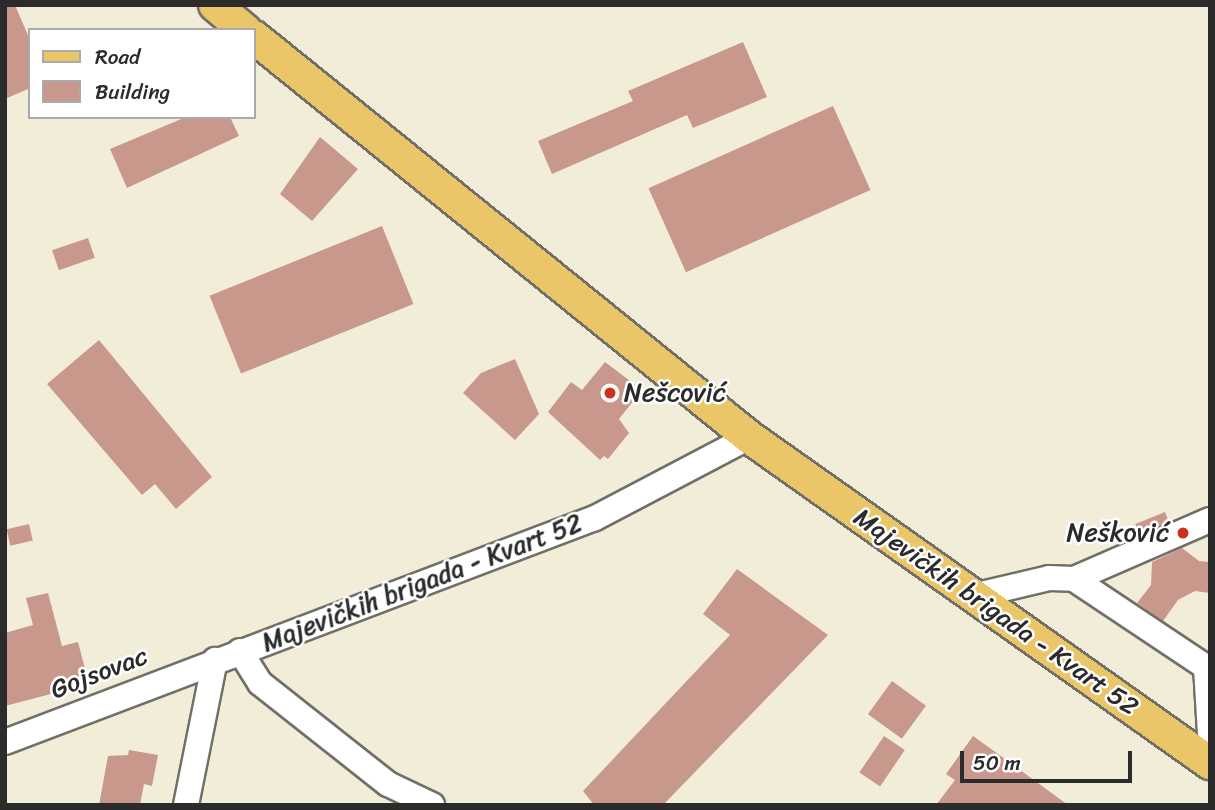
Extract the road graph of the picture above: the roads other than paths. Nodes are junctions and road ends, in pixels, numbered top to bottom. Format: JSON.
{"nodes":[{"id":1,"x":215,"y":5,"type":"edge"},
{"id":2,"x":243,"y":28,"type":"edge"},
{"id":3,"x":256,"y":39,"type":"edge"},
{"id":4,"x":749,"y":437,"type":"junction"},
{"id":5,"x":1210,"y":520,"type":"edge"},
{"id":6,"x":1074,"y":579,"type":"junction"},
{"id":7,"x":972,"y":596,"type":"junction"},
{"id":8,"x":240,"y":651,"type":"junction"},
{"id":9,"x":1208,"y":657,"type":"edge"},
{"id":10,"x":215,"y":660,"type":"junction"},
{"id":11,"x":1210,"y":735,"type":"edge"},
{"id":12,"x":5,"y":742,"type":"edge"},
{"id":13,"x":1210,"y":763,"type":"edge"},
{"id":14,"x":186,"y":805,"type":"edge"},
{"id":15,"x":432,"y":805,"type":"edge"}],
"edges":[{"from":1,"to":2,"type":"main road"},
{"from":3,"to":4,"type":"main road","name":"Majevičkih brigada - Kvart 52"},
{"from":4,"to":7,"type":"main road","name":"Majevičkih brigada - Kvart 52"},
{"from":4,"to":8,"type":"street","name":"Majevičkih brigada - Kvart 52"},
{"from":5,"to":6,"type":"street"},
{"from":6,"to":7,"type":"street"},
{"from":6,"to":9,"type":"street"},
{"from":7,"to":13,"type":"main road","name":"Majevičkih brigada - Kvart 52"},
{"from":8,"to":10,"type":"street","name":"Gojsovac"},
{"from":8,"to":15,"type":"street","name":"Majevičkih brigada - Kvart 52"},
{"from":9,"to":11,"type":"street"},
{"from":10,"to":12,"type":"street","name":"Gojsovac"},
{"from":10,"to":14,"type":"street"}]}
